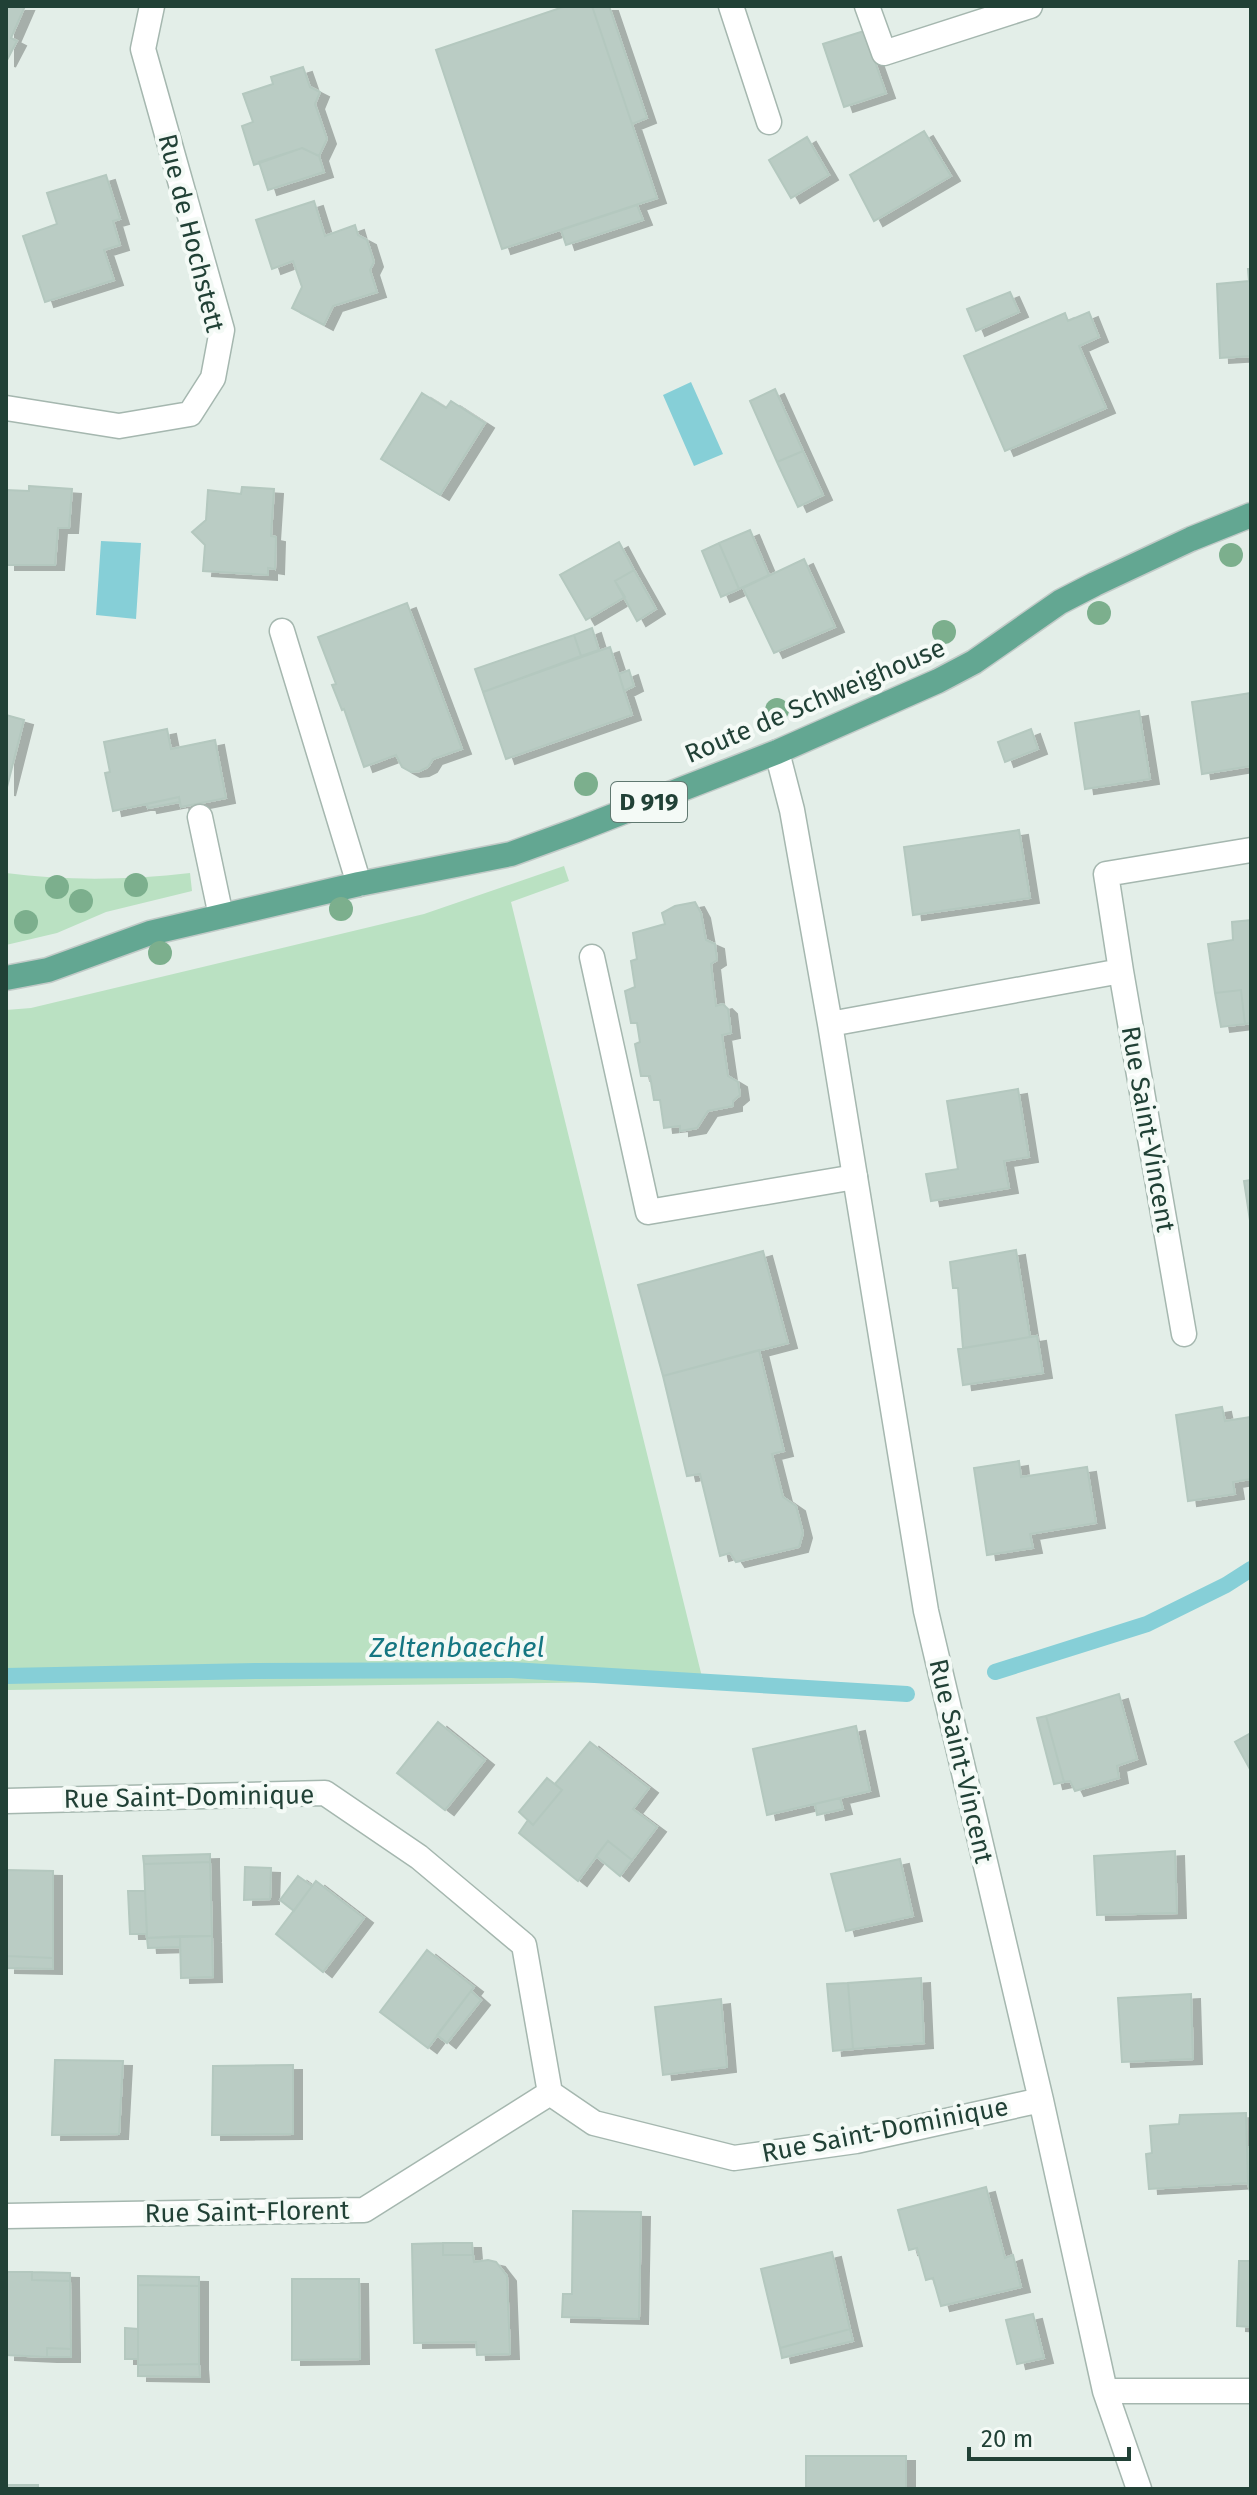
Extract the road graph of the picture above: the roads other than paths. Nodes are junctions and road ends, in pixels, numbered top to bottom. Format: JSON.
{"nodes":[{"id":1,"x":152,"y":6,"type":"edge"},
{"id":2,"x":731,"y":6,"type":"edge"},
{"id":3,"x":867,"y":6,"type":"edge"},
{"id":4,"x":1030,"y":6,"type":"edge"},
{"id":5,"x":769,"y":122,"type":"dead end"},
{"id":6,"x":6,"y":408,"type":"edge"},
{"id":7,"x":1251,"y":515,"type":"edge"},
{"id":8,"x":282,"y":631,"type":"dead end"},
{"id":9,"x":777,"y":752,"type":"junction"},
{"id":10,"x":200,"y":817,"type":"dead end"},
{"id":11,"x":1251,"y":850,"type":"edge"},
{"id":12,"x":359,"y":884,"type":"junction"},
{"id":13,"x":221,"y":916,"type":"junction"},
{"id":14,"x":592,"y":957,"type":"dead end"},
{"id":15,"x":1121,"y":971,"type":"junction"},
{"id":16,"x":6,"y":978,"type":"edge"},
{"id":17,"x":830,"y":1024,"type":"junction"},
{"id":18,"x":855,"y":1177,"type":"junction"},
{"id":19,"x":1184,"y":1334,"type":"dead end"},
{"id":20,"x":6,"y":1801,"type":"edge"},
{"id":21,"x":550,"y":2093,"type":"junction"},
{"id":22,"x":1041,"y":2100,"type":"junction"},
{"id":23,"x":6,"y":2216,"type":"edge"},
{"id":24,"x":1105,"y":2391,"type":"junction"},
{"id":25,"x":1251,"y":2391,"type":"edge"},
{"id":26,"x":1139,"y":2489,"type":"edge"}],
"edges":[{"from":1,"to":6,"type":"street","name":"Rue de Hochstett"},
{"from":2,"to":5,"type":"street"},
{"from":3,"to":4,"type":"street"},
{"from":7,"to":9,"type":"main road","name":"Route de Schweighouse","number":"D 919"},
{"from":8,"to":12,"type":"street"},
{"from":9,"to":12,"type":"main road","name":"Route de Schweighouse","number":"D 919"},
{"from":9,"to":17,"type":"street","name":"Rue Saint-Vincent"},
{"from":10,"to":13,"type":"street"},
{"from":11,"to":15,"type":"street","name":"Rue Saint-Vincent"},
{"from":12,"to":13,"type":"main road","name":"Route de Schweighouse","number":"D 919"},
{"from":13,"to":16,"type":"main road","name":"Route de Schweighouse","number":"D 919"},
{"from":14,"to":18,"type":"street"},
{"from":15,"to":17,"type":"street"},
{"from":15,"to":19,"type":"street","name":"Rue Saint-Vincent"},
{"from":17,"to":18,"type":"street","name":"Rue Saint-Vincent"},
{"from":18,"to":22,"type":"street","name":"Rue Saint-Vincent"},
{"from":20,"to":21,"type":"street","name":"Rue Saint-Dominique"},
{"from":21,"to":22,"type":"street","name":"Rue Saint-Dominique"},
{"from":21,"to":23,"type":"street","name":"Rue Saint-Florent"},
{"from":22,"to":24,"type":"street","name":"Rue Saint-Vincent"},
{"from":24,"to":25,"type":"street"},
{"from":24,"to":26,"type":"street","name":"Rue Saint-Vincent"}]}
